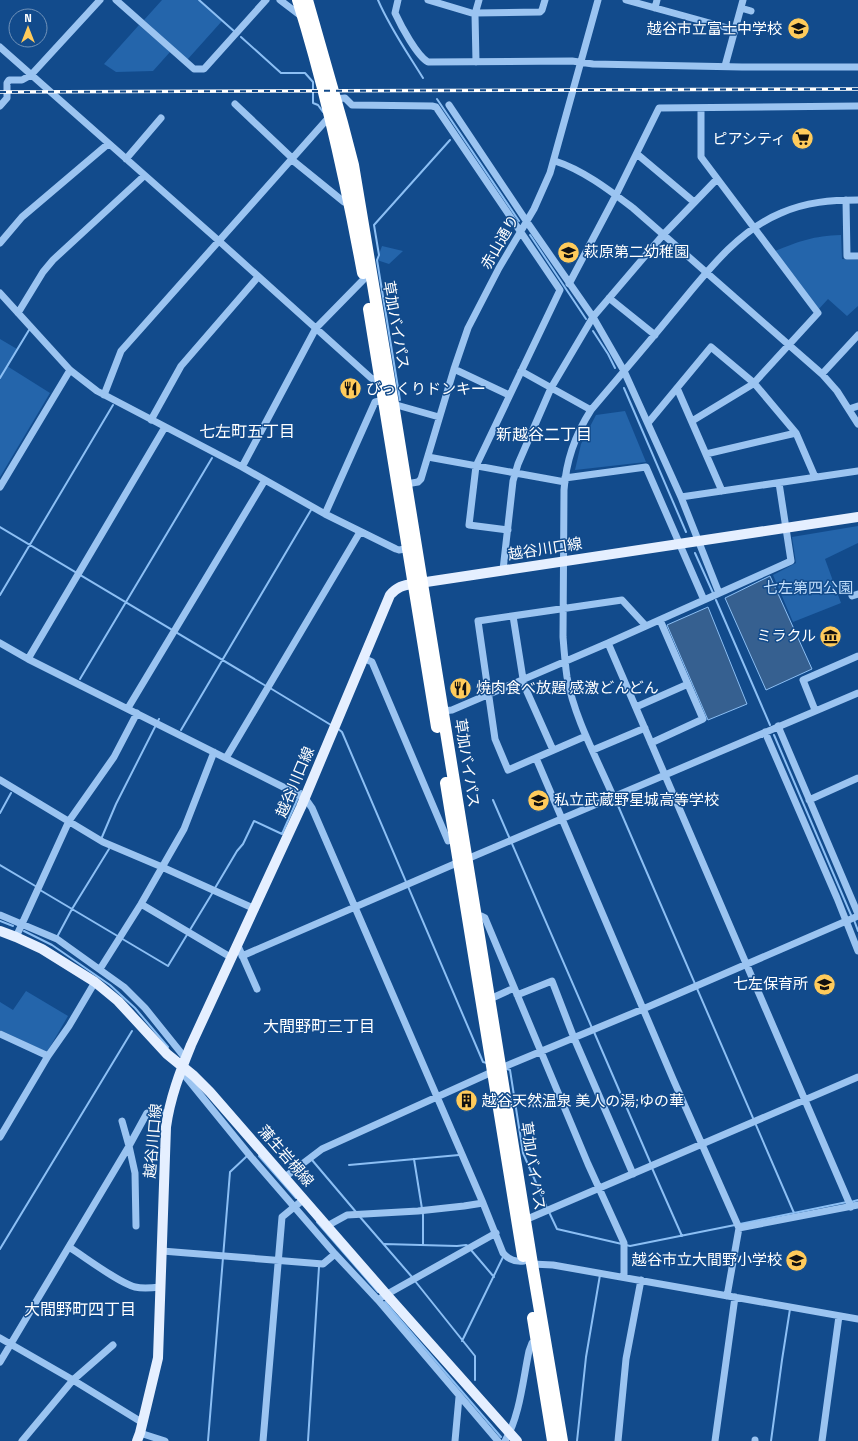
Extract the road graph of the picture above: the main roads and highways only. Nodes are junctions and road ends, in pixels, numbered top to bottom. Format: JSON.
{"nodes":[{"id":1,"x":298,"y":0,"type":"edge"},
{"id":2,"x":306,"y":0,"type":"edge"},
{"id":3,"x":388,"y":402,"type":"junction"},
{"id":4,"x":858,"y":517,"type":"edge"},
{"id":5,"x":412,"y":548,"type":"junction"},
{"id":6,"x":418,"y":583,"type":"junction"},
{"id":7,"x":463,"y":861,"type":"junction"},
{"id":8,"x":0,"y":932,"type":"edge"},
{"id":9,"x":183,"y":1066,"type":"junction"},
{"id":10,"x":496,"y":1070,"type":"junction"},
{"id":11,"x":528,"y":1263,"type":"junction"},
{"id":12,"x":138,"y":1437,"type":"edge"},
{"id":13,"x":507,"y":1437,"type":"edge"},
{"id":14,"x":517,"y":1441,"type":"edge"},
{"id":15,"x":553,"y":1441,"type":"edge"},
{"id":16,"x":562,"y":1441,"type":"edge"}],
"edges":[{"from":1,"to":3,"type":"highway","name":"草加バイパス"},
{"from":2,"to":3,"type":"highway","name":"草加バイパス"},
{"from":3,"to":5,"type":"highway","name":"草加バイパス"},
{"from":3,"to":5,"type":"highway","name":"草加バイパス"},
{"from":4,"to":6,"type":"main road","name":"越谷川口線"},
{"from":5,"to":6,"type":"highway","name":"草加バイパス"},
{"from":6,"to":7,"type":"highway","name":"草加バイパス"},
{"from":6,"to":7,"type":"highway","name":"草加バイパス"},
{"from":6,"to":9,"type":"main road","name":"越谷川口線"},
{"from":7,"to":10,"type":"highway","name":"草加バイパス"},
{"from":7,"to":10,"type":"highway","name":"草加バイパス"},
{"from":8,"to":9,"type":"main road","name":"蒲生岩槻線"},
{"from":9,"to":12,"type":"main road","name":"越谷川口線"},
{"from":9,"to":13,"type":"main road","name":"蒲生岩槻線"},
{"from":10,"to":11,"type":"highway","name":"草加バイパス"},
{"from":10,"to":11,"type":"highway","name":"草加バイパス"},
{"from":11,"to":15,"type":"highway","name":"草加バイパス"},
{"from":11,"to":16,"type":"highway","name":"草加バイパス"},
{"from":13,"to":14,"type":"main road","name":"蒲生岩槻線"}]}
